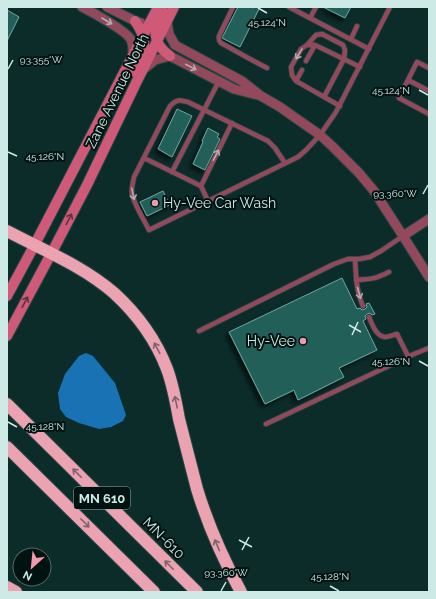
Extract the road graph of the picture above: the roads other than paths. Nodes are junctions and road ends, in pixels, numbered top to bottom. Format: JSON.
{"nodes":[{"id":1,"x":82,"y":7,"type":"edge"},
{"id":2,"x":107,"y":7,"type":"edge"},
{"id":3,"x":158,"y":7,"type":"edge"},
{"id":4,"x":165,"y":7,"type":"edge"},
{"id":5,"x":174,"y":7,"type":"edge"},
{"id":6,"x":233,"y":7,"type":"edge"},
{"id":7,"x":290,"y":7,"type":"edge"},
{"id":8,"x":316,"y":7,"type":"edge"},
{"id":9,"x":390,"y":7,"type":"edge"},
{"id":10,"x":310,"y":18,"type":"junction"},
{"id":11,"x":135,"y":21,"type":"junction"},
{"id":12,"x":150,"y":22,"type":"junction"},
{"id":13,"x":167,"y":22,"type":"junction"},
{"id":14,"x":357,"y":26,"type":"dead end"},
{"id":15,"x":143,"y":35,"type":"junction"},
{"id":16,"x":351,"y":39,"type":"junction"},
{"id":17,"x":157,"y":42,"type":"junction"},
{"id":18,"x":307,"y":45,"type":"junction"},
{"id":19,"x":314,"y":45,"type":"junction"},
{"id":20,"x":369,"y":49,"type":"junction"},
{"id":21,"x":133,"y":56,"type":"junction"},
{"id":22,"x":170,"y":56,"type":"junction"},
{"id":23,"x":344,"y":59,"type":"junction"},
{"id":24,"x":306,"y":62,"type":"dead end"},
{"id":25,"x":360,"y":67,"type":"junction"},
{"id":26,"x":144,"y":68,"type":"junction"},
{"id":27,"x":266,"y":68,"type":"dead end"},
{"id":28,"x":429,"y":68,"type":"edge"},
{"id":29,"x":302,"y":70,"type":"dead end"},
{"id":30,"x":408,"y":80,"type":"junction"},
{"id":31,"x":219,"y":81,"type":"junction"},
{"id":32,"x":296,"y":81,"type":"junction"},
{"id":33,"x":429,"y":91,"type":"edge"},
{"id":34,"x":261,"y":96,"type":"junction"},
{"id":35,"x":324,"y":97,"type":"junction"},
{"id":36,"x":340,"y":106,"type":"junction"},
{"id":37,"x":204,"y":110,"type":"junction"},
{"id":38,"x":429,"y":114,"type":"edge"},
{"id":39,"x":232,"y":123,"type":"junction"},
{"id":40,"x":320,"y":136,"type":"junction"},
{"id":41,"x":144,"y":158,"type":"junction"},
{"id":42,"x":285,"y":163,"type":"junction"},
{"id":43,"x":172,"y":172,"type":"junction"},
{"id":44,"x":88,"y":182,"type":"junction"},
{"id":45,"x":201,"y":186,"type":"junction"},
{"id":46,"x":208,"y":201,"type":"junction"},
{"id":47,"x":429,"y":219,"type":"edge"},
{"id":48,"x":7,"y":231,"type":"edge"},
{"id":49,"x":403,"y":236,"type":"junction"},
{"id":50,"x":34,"y":246,"type":"junction"},
{"id":51,"x":51,"y":254,"type":"junction"},
{"id":52,"x":355,"y":259,"type":"junction"},
{"id":53,"x":389,"y":272,"type":"dead end"},
{"id":54,"x":429,"y":277,"type":"edge"},
{"id":55,"x":356,"y":280,"type":"junction"},
{"id":56,"x":7,"y":296,"type":"edge"},
{"id":57,"x":363,"y":306,"type":"dead end"},
{"id":58,"x":369,"y":317,"type":"dead end"},
{"id":59,"x":199,"y":331,"type":"dead end"},
{"id":60,"x":7,"y":336,"type":"edge"},
{"id":61,"x":429,"y":348,"type":"edge"},
{"id":62,"x":408,"y":356,"type":"junction"},
{"id":63,"x":7,"y":404,"type":"edge"},
{"id":64,"x":266,"y":424,"type":"dead end"},
{"id":65,"x":7,"y":447,"type":"edge"},
{"id":66,"x":7,"y":587,"type":"edge"},
{"id":67,"x":16,"y":592,"type":"edge"},
{"id":68,"x":154,"y":592,"type":"edge"},
{"id":69,"x":197,"y":592,"type":"edge"},
{"id":70,"x":241,"y":592,"type":"edge"}],
"edges":[{"from":1,"to":21,"type":"street","one_way":true},
{"from":2,"to":11,"type":"street"},
{"from":3,"to":12,"type":"main road","name":"Zane Avenue North"},
{"from":4,"to":17,"type":"main road"},
{"from":5,"to":13,"type":"main road","name":"Zane Avenue North"},
{"from":6,"to":27,"type":"lane"},
{"from":7,"to":10,"type":"lane"},
{"from":8,"to":10,"type":"lane"},
{"from":9,"to":20,"type":"lane"},
{"from":10,"to":16,"type":"lane"},
{"from":11,"to":12,"type":"street"},
{"from":11,"to":15,"type":"main road"},
{"from":12,"to":15,"type":"main road","name":"Zane Avenue North"},
{"from":13,"to":17,"type":"main road","name":"Zane Avenue North"},
{"from":13,"to":34,"type":"street"},
{"from":14,"to":16,"type":"lane"},
{"from":15,"to":21,"type":"main road","name":"Zane Avenue North"},
{"from":15,"to":44,"type":"main road"},
{"from":16,"to":20,"type":"lane"},
{"from":17,"to":22,"type":"main road"},
{"from":17,"to":26,"type":"main road","name":"Zane Avenue North"},
{"from":18,"to":19,"type":"lane"},
{"from":18,"to":23,"type":"lane"},
{"from":18,"to":32,"type":"lane","one_way":true},
{"from":19,"to":23,"type":"lane"},
{"from":19,"to":24,"type":"lane"},
{"from":20,"to":25,"type":"lane"},
{"from":21,"to":50,"type":"main road","name":"Zane Avenue North"},
{"from":22,"to":26,"type":"street"},
{"from":22,"to":31,"type":"street","one_way":true},
{"from":23,"to":25,"type":"lane"},
{"from":23,"to":35,"type":"lane"},
{"from":25,"to":36,"type":"lane"},
{"from":26,"to":44,"type":"main road","name":"Zane Avenue North"},
{"from":28,"to":30,"type":"lane"},
{"from":29,"to":32,"type":"lane"},
{"from":30,"to":33,"type":"lane"},
{"from":30,"to":38,"type":"lane"},
{"from":31,"to":34,"type":"street"},
{"from":31,"to":37,"type":"lane"},
{"from":32,"to":35,"type":"lane"},
{"from":34,"to":40,"type":"street"},
{"from":35,"to":36,"type":"lane"},
{"from":36,"to":40,"type":"lane"},
{"from":37,"to":39,"type":"lane"},
{"from":37,"to":41,"type":"lane"},
{"from":37,"to":43,"type":"lane"},
{"from":39,"to":42,"type":"lane"},
{"from":45,"to":39,"type":"lane","one_way":true},
{"from":40,"to":42,"type":"lane"},
{"from":40,"to":49,"type":"street"},
{"from":41,"to":43,"type":"lane"},
{"from":41,"to":46,"type":"lane","one_way":true},
{"from":42,"to":46,"type":"lane"},
{"from":43,"to":45,"type":"lane"},
{"from":51,"to":44,"type":"main road","name":"Zane Avenue North","one_way":true},
{"from":45,"to":46,"type":"lane"},
{"from":47,"to":49,"type":"street"},
{"from":48,"to":50,"type":"highway"},
{"from":49,"to":52,"type":"lane"},
{"from":49,"to":54,"type":"street"},
{"from":50,"to":51,"type":"highway"},
{"from":50,"to":56,"type":"main road","name":"Zane Avenue North"},
{"from":60,"to":51,"type":"main road","name":"Zane Avenue North","one_way":true},
{"from":70,"to":51,"type":"highway","one_way":true},
{"from":52,"to":55,"type":"lane"},
{"from":52,"to":59,"type":"lane"},
{"from":53,"to":55,"type":"lane"},
{"from":55,"to":57,"type":"lane","one_way":true},
{"from":58,"to":62,"type":"lane"},
{"from":61,"to":62,"type":"lane"},
{"from":62,"to":64,"type":"lane"},
{"from":69,"to":63,"type":"highway","name":"MN-610","number":"MN 610","one_way":true},
{"from":65,"to":68,"type":"highway","number":"MN 610","one_way":true},
{"from":66,"to":67,"type":"highway"}]}
